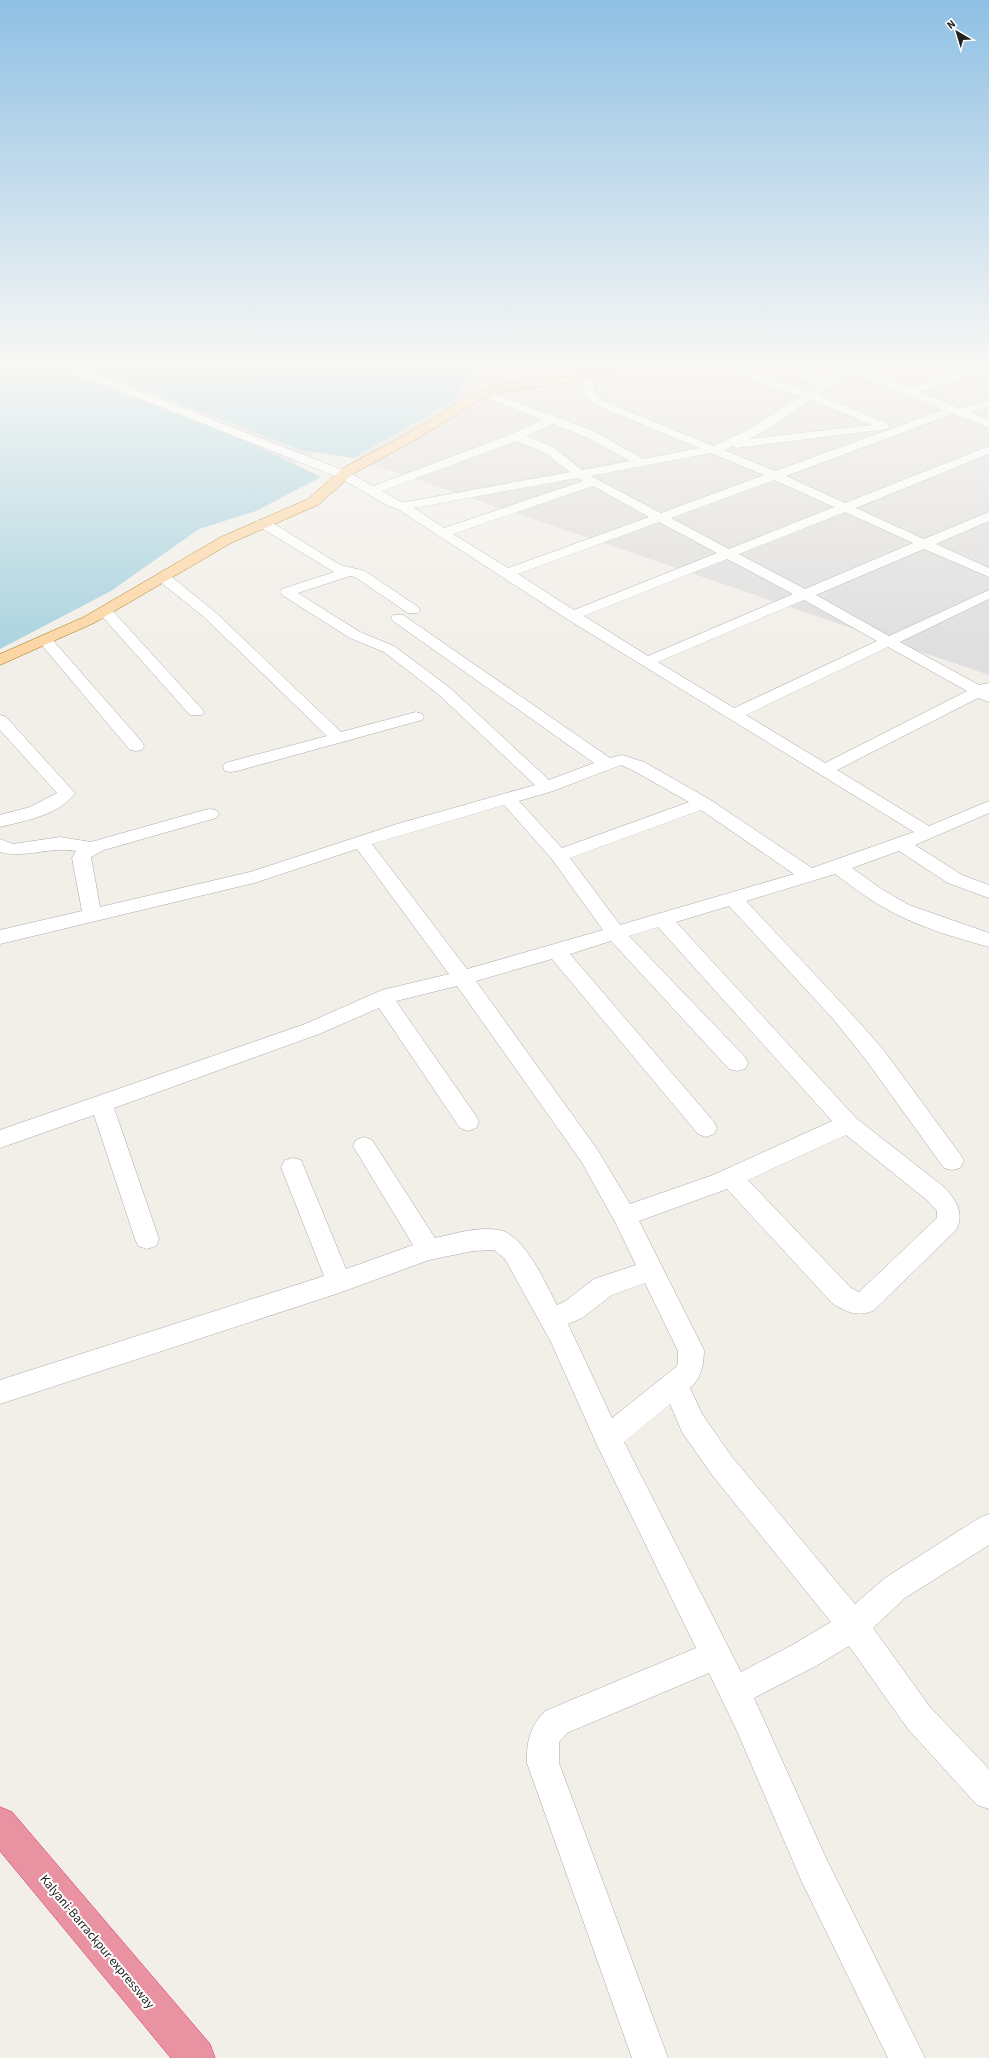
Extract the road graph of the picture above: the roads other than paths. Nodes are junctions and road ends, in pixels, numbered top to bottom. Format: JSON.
{"nodes":[{"id":1,"x":300,"y":458,"type":"edge"},
{"id":2,"x":370,"y":458,"type":"edge"},
{"id":3,"x":458,"y":458,"type":"edge"},
{"id":4,"x":561,"y":458,"type":"edge"},
{"id":5,"x":633,"y":458,"type":"edge"},
{"id":6,"x":666,"y":458,"type":"edge"},
{"id":7,"x":742,"y":458,"type":"edge"},
{"id":8,"x":819,"y":458,"type":"edge"},
{"id":9,"x":969,"y":458,"type":"edge"},
{"id":10,"x":642,"y":463,"type":"junction"},
{"id":11,"x":774,"y":474,"type":"junction"},
{"id":12,"x":344,"y":475,"type":"junction"},
{"id":13,"x":581,"y":475,"type":"junction"},
{"id":14,"x":594,"y":482,"type":"junction"},
{"id":15,"x":371,"y":491,"type":"junction"},
{"id":16,"x":400,"y":506,"type":"junction"},
{"id":17,"x":847,"y":507,"type":"junction"},
{"id":18,"x":989,"y":516,"type":"edge"},
{"id":19,"x":660,"y":518,"type":"junction"},
{"id":20,"x":264,"y":523,"type":"junction"},
{"id":21,"x":442,"y":533,"type":"junction"},
{"id":22,"x":926,"y":544,"type":"junction"},
{"id":23,"x":728,"y":554,"type":"junction"},
{"id":24,"x":350,"y":571,"type":"junction"},
{"id":25,"x":989,"y":573,"type":"edge"},
{"id":26,"x":506,"y":574,"type":"junction"},
{"id":27,"x":163,"y":577,"type":"junction"},
{"id":28,"x":989,"y":594,"type":"edge"},
{"id":29,"x":805,"y":595,"type":"junction"},
{"id":30,"x":413,"y":610,"type":"dead end"},
{"id":31,"x":105,"y":611,"type":"junction"},
{"id":32,"x":572,"y":616,"type":"junction"},
{"id":33,"x":398,"y":618,"type":"dead end"},
{"id":34,"x":45,"y":640,"type":"junction"},
{"id":35,"x":888,"y":642,"type":"junction"},
{"id":36,"x":0,"y":660,"type":"edge"},
{"id":37,"x":646,"y":662,"type":"junction"},
{"id":38,"x":985,"y":692,"type":"edge"},
{"id":39,"x":196,"y":712,"type":"dead end"},
{"id":40,"x":733,"y":715,"type":"junction"},
{"id":41,"x":416,"y":717,"type":"dead end"},
{"id":42,"x":0,"y":720,"type":"edge"},
{"id":43,"x":338,"y":738,"type":"junction"},
{"id":44,"x":136,"y":746,"type":"dead end"},
{"id":45,"x":607,"y":764,"type":"junction"},
{"id":46,"x":231,"y":767,"type":"dead end"},
{"id":47,"x":824,"y":770,"type":"junction"},
{"id":48,"x":547,"y":787,"type":"junction"},
{"id":49,"x":508,"y":799,"type":"junction"},
{"id":50,"x":703,"y":803,"type":"junction"},
{"id":51,"x":989,"y":806,"type":"edge"},
{"id":52,"x":210,"y":814,"type":"dead end"},
{"id":53,"x":0,"y":821,"type":"edge"},
{"id":54,"x":928,"y":833,"type":"junction"},
{"id":55,"x":361,"y":842,"type":"junction"},
{"id":56,"x":900,"y":844,"type":"junction"},
{"id":57,"x":0,"y":845,"type":"edge"},
{"id":58,"x":91,"y":848,"type":"junction"},
{"id":59,"x":559,"y":856,"type":"junction"},
{"id":60,"x":837,"y":866,"type":"junction"},
{"id":61,"x":809,"y":875,"type":"junction"},
{"id":62,"x":989,"y":892,"type":"edge"},
{"id":63,"x":733,"y":898,"type":"junction"},
{"id":64,"x":92,"y":915,"type":"junction"},
{"id":65,"x":663,"y":920,"type":"junction"},
{"id":66,"x":616,"y":934,"type":"junction"},
{"id":67,"x":0,"y":937,"type":"edge"},
{"id":68,"x":989,"y":940,"type":"edge"},
{"id":69,"x":557,"y":952,"type":"junction"},
{"id":70,"x":462,"y":977,"type":"junction"},
{"id":71,"x":383,"y":998,"type":"junction"},
{"id":72,"x":737,"y":1064,"type":"dead end"},
{"id":73,"x":101,"y":1102,"type":"junction"},
{"id":74,"x":468,"y":1122,"type":"dead end"},
{"id":75,"x":848,"y":1124,"type":"junction"},
{"id":76,"x":706,"y":1128,"type":"dead end"},
{"id":77,"x":0,"y":1139,"type":"edge"},
{"id":78,"x":364,"y":1146,"type":"dead end"},
{"id":79,"x":952,"y":1161,"type":"dead end"},
{"id":80,"x":293,"y":1167,"type":"dead end"},
{"id":81,"x":731,"y":1178,"type":"junction"},
{"id":82,"x":624,"y":1216,"type":"junction"},
{"id":83,"x":147,"y":1239,"type":"dead end"},
{"id":84,"x":429,"y":1250,"type":"junction"},
{"id":85,"x":651,"y":1270,"type":"junction"},
{"id":86,"x":339,"y":1282,"type":"junction"},
{"id":87,"x":552,"y":1319,"type":"junction"},
{"id":88,"x":674,"y":1384,"type":"junction"},
{"id":89,"x":0,"y":1392,"type":"edge"},
{"id":90,"x":608,"y":1438,"type":"junction"},
{"id":91,"x":989,"y":1528,"type":"edge"},
{"id":92,"x":853,"y":1626,"type":"junction"},
{"id":93,"x":715,"y":1655,"type":"junction"},
{"id":94,"x":734,"y":1692,"type":"junction"},
{"id":95,"x":989,"y":1793,"type":"edge"},
{"id":96,"x":0,"y":1824,"type":"edge"},
{"id":97,"x":196,"y":2058,"type":"edge"},
{"id":98,"x":650,"y":2058,"type":"edge"},
{"id":99,"x":907,"y":2058,"type":"edge"}],
"edges":[{"from":1,"to":12,"type":"street"},
{"from":2,"to":12,"type":"main road"},
{"from":3,"to":15,"type":"street"},
{"from":4,"to":13,"type":"street"},
{"from":5,"to":10,"type":"street"},
{"from":6,"to":10,"type":"street"},
{"from":7,"to":11,"type":"street"},
{"from":8,"to":11,"type":"street"},
{"from":9,"to":17,"type":"street"},
{"from":10,"to":13,"type":"street"},
{"from":11,"to":17,"type":"street"},
{"from":11,"to":19,"type":"street"},
{"from":12,"to":15,"type":"street"},
{"from":12,"to":20,"type":"main road"},
{"from":13,"to":14,"type":"street"},
{"from":13,"to":16,"type":"street"},
{"from":14,"to":19,"type":"street"},
{"from":14,"to":21,"type":"street"},
{"from":15,"to":16,"type":"street"},
{"from":16,"to":21,"type":"street"},
{"from":17,"to":22,"type":"street"},
{"from":17,"to":23,"type":"street"},
{"from":18,"to":22,"type":"street"},
{"from":19,"to":23,"type":"street"},
{"from":19,"to":26,"type":"street"},
{"from":20,"to":24,"type":"street"},
{"from":20,"to":27,"type":"main road"},
{"from":21,"to":26,"type":"street"},
{"from":22,"to":25,"type":"street"},
{"from":22,"to":29,"type":"street"},
{"from":23,"to":29,"type":"street"},
{"from":23,"to":32,"type":"street"},
{"from":24,"to":30,"type":"street"},
{"from":24,"to":48,"type":"street"},
{"from":26,"to":32,"type":"street"},
{"from":27,"to":31,"type":"main road"},
{"from":27,"to":43,"type":"street"},
{"from":28,"to":35,"type":"street"},
{"from":29,"to":35,"type":"street"},
{"from":29,"to":37,"type":"street"},
{"from":31,"to":34,"type":"main road"},
{"from":31,"to":39,"type":"street"},
{"from":32,"to":37,"type":"street"},
{"from":33,"to":45,"type":"street"},
{"from":34,"to":36,"type":"main road"},
{"from":34,"to":44,"type":"street"},
{"from":35,"to":38,"type":"street"},
{"from":35,"to":40,"type":"street"},
{"from":37,"to":40,"type":"street"},
{"from":38,"to":47,"type":"street"},
{"from":40,"to":47,"type":"street"},
{"from":41,"to":43,"type":"street"},
{"from":42,"to":53,"type":"street"},
{"from":43,"to":46,"type":"street"},
{"from":45,"to":48,"type":"street"},
{"from":45,"to":50,"type":"street"},
{"from":47,"to":54,"type":"street"},
{"from":48,"to":49,"type":"street"},
{"from":49,"to":55,"type":"street"},
{"from":49,"to":59,"type":"street"},
{"from":50,"to":59,"type":"street"},
{"from":50,"to":61,"type":"street"},
{"from":51,"to":54,"type":"street"},
{"from":52,"to":58,"type":"street"},
{"from":54,"to":56,"type":"street"},
{"from":55,"to":64,"type":"street"},
{"from":55,"to":70,"type":"street"},
{"from":56,"to":60,"type":"street"},
{"from":56,"to":62,"type":"street"},
{"from":57,"to":58,"type":"street"},
{"from":58,"to":64,"type":"street"},
{"from":59,"to":66,"type":"street"},
{"from":60,"to":61,"type":"street"},
{"from":60,"to":68,"type":"street"},
{"from":61,"to":63,"type":"street"},
{"from":63,"to":65,"type":"street"},
{"from":63,"to":79,"type":"street"},
{"from":64,"to":67,"type":"street"},
{"from":65,"to":66,"type":"street"},
{"from":65,"to":75,"type":"street"},
{"from":66,"to":69,"type":"street"},
{"from":66,"to":72,"type":"street"},
{"from":69,"to":70,"type":"street"},
{"from":69,"to":76,"type":"street"},
{"from":70,"to":71,"type":"street"},
{"from":70,"to":82,"type":"street"},
{"from":71,"to":73,"type":"street"},
{"from":71,"to":74,"type":"street"},
{"from":73,"to":77,"type":"street"},
{"from":73,"to":83,"type":"street"},
{"from":75,"to":81,"type":"street"},
{"from":75,"to":81,"type":"street"},
{"from":78,"to":84,"type":"street"},
{"from":80,"to":86,"type":"street"},
{"from":81,"to":82,"type":"street"},
{"from":82,"to":85,"type":"street"},
{"from":84,"to":86,"type":"street"},
{"from":84,"to":87,"type":"street"},
{"from":85,"to":87,"type":"street"},
{"from":85,"to":88,"type":"street"},
{"from":86,"to":89,"type":"street"},
{"from":87,"to":90,"type":"street"},
{"from":88,"to":90,"type":"street"},
{"from":88,"to":92,"type":"street"},
{"from":90,"to":93,"type":"street"},
{"from":91,"to":92,"type":"street"},
{"from":92,"to":94,"type":"street"},
{"from":92,"to":95,"type":"street"},
{"from":93,"to":94,"type":"street"},
{"from":93,"to":98,"type":"street"},
{"from":94,"to":99,"type":"street"},
{"from":96,"to":97,"type":"highway","name":"Kalyani-Barrackpur expressway"}]}
